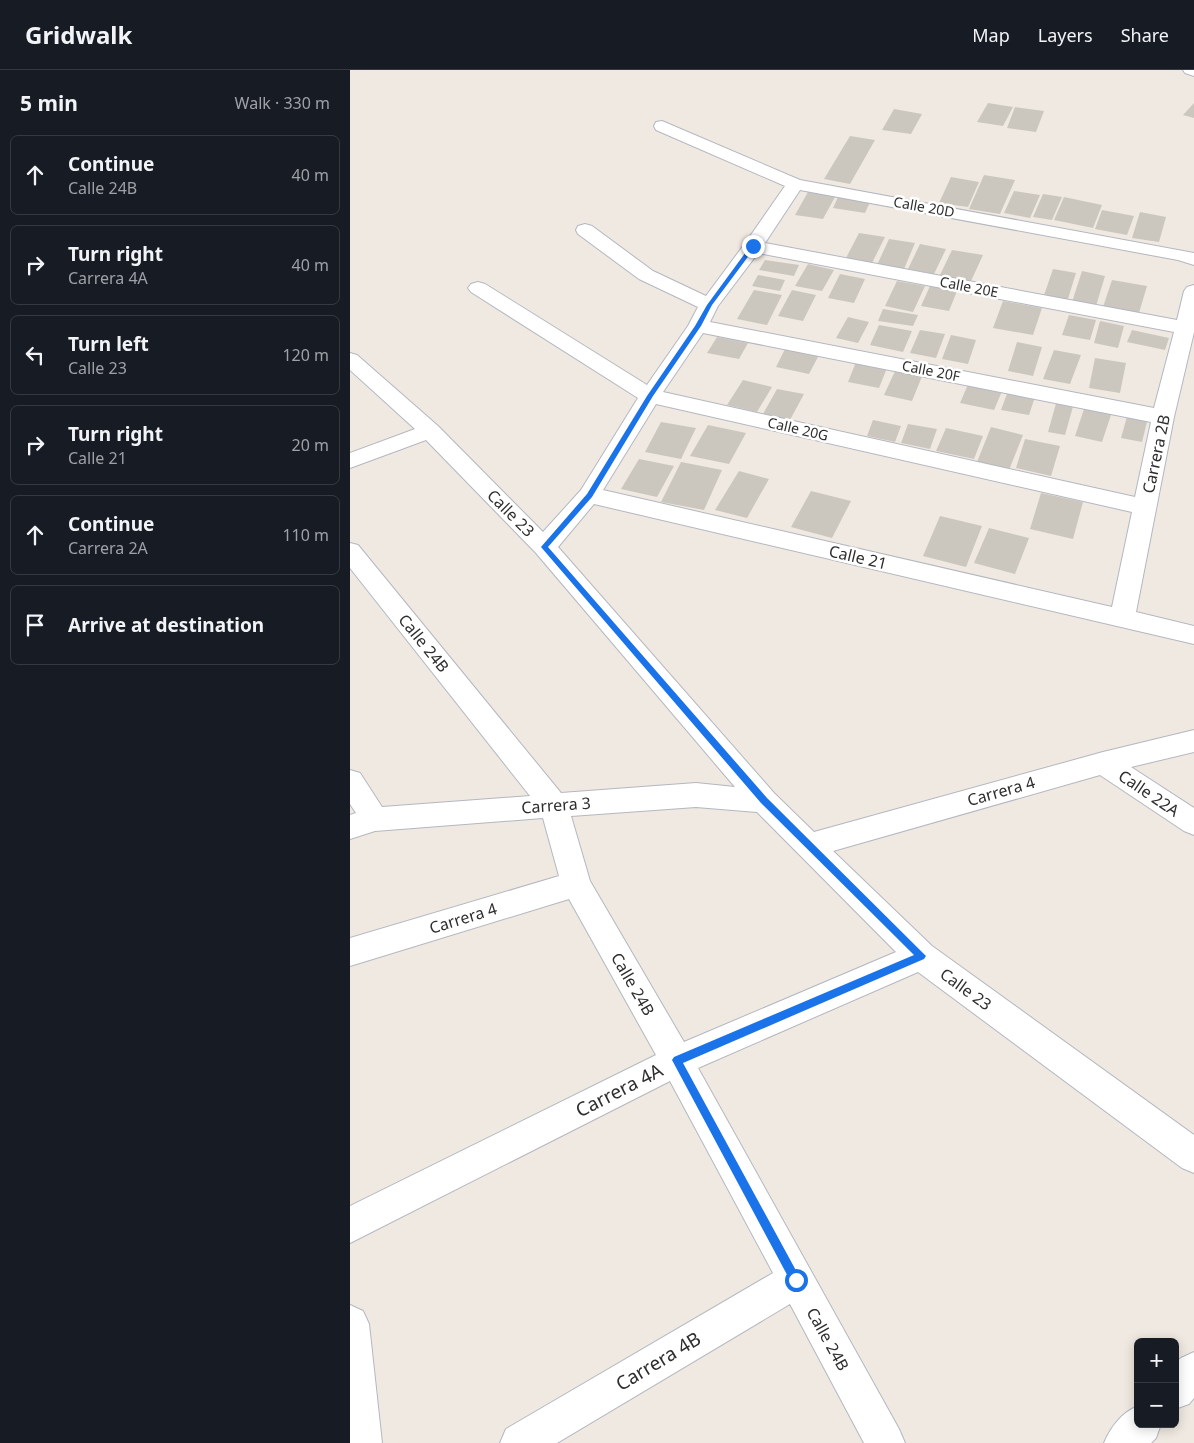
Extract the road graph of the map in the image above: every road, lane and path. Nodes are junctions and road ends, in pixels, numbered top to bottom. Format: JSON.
{"nodes":[{"id":1,"x":662,"y":126,"type":"dead end"},
{"id":2,"x":795,"y":184,"type":"junction"},
{"id":3,"x":586,"y":230,"type":"dead end"},
{"id":4,"x":753,"y":246,"type":"junction"},
{"id":5,"x":1194,"y":259,"type":"edge"},
{"id":6,"x":478,"y":288,"type":"dead end"},
{"id":7,"x":1194,"y":291,"type":"edge"},
{"id":8,"x":710,"y":305,"type":"junction"},
{"id":9,"x":698,"y":326,"type":"junction"},
{"id":10,"x":1185,"y":328,"type":"junction"},
{"id":11,"x":350,"y":359,"type":"edge"},
{"id":12,"x":650,"y":396,"type":"junction"},
{"id":13,"x":1163,"y":417,"type":"junction"},
{"id":14,"x":430,"y":431,"type":"junction"},
{"id":15,"x":350,"y":461,"type":"edge"},
{"id":16,"x":589,"y":495,"type":"junction"},
{"id":17,"x":1145,"y":507,"type":"junction"},
{"id":18,"x":544,"y":547,"type":"junction"},
{"id":19,"x":350,"y":551,"type":"edge"},
{"id":20,"x":1122,"y":619,"type":"junction"},
{"id":21,"x":1194,"y":635,"type":"edge"},
{"id":22,"x":1194,"y":741,"type":"edge"},
{"id":23,"x":1103,"y":763,"type":"junction"},
{"id":24,"x":350,"y":781,"type":"edge"},
{"id":25,"x":764,"y":801,"type":"junction"},
{"id":26,"x":554,"y":805,"type":"junction"},
{"id":27,"x":363,"y":823,"type":"edge"},
{"id":28,"x":1194,"y":823,"type":"edge"},
{"id":29,"x":810,"y":845,"type":"junction"},
{"id":30,"x":576,"y":884,"type":"junction"},
{"id":31,"x":350,"y":952,"type":"edge"},
{"id":32,"x":921,"y":956,"type":"junction"},
{"id":33,"x":677,"y":1060,"type":"junction"},
{"id":34,"x":1194,"y":1156,"type":"edge"},
{"id":35,"x":350,"y":1225,"type":"edge"},
{"id":36,"x":796,"y":1280,"type":"junction"},
{"id":37,"x":350,"y":1324,"type":"edge"},
{"id":38,"x":1194,"y":1371,"type":"edge"},
{"id":39,"x":1179,"y":1386,"type":"edge"},
{"id":40,"x":1138,"y":1428,"type":"edge"},
{"id":41,"x":362,"y":1443,"type":"edge"},
{"id":42,"x":520,"y":1443,"type":"edge"},
{"id":43,"x":885,"y":1443,"type":"edge"},
{"id":44,"x":1124,"y":1443,"type":"edge"}],
"edges":[{"from":1,"to":2,"type":"street","name":"Calle 20D"},
{"from":2,"to":4,"type":"street"},
{"from":2,"to":5,"type":"street","name":"Calle 20D"},
{"from":3,"to":8,"type":"street"},
{"from":4,"to":8,"type":"street"},
{"from":4,"to":10,"type":"street","name":"Calle 20E"},
{"from":6,"to":12,"type":"street","name":"Calle 20G"},
{"from":7,"to":10,"type":"street","name":"Carrera 2B"},
{"from":8,"to":9,"type":"street"},
{"from":9,"to":12,"type":"street"},
{"from":9,"to":13,"type":"street","name":"Calle 20F"},
{"from":10,"to":13,"type":"street","name":"Carrera 2B"},
{"from":11,"to":14,"type":"street","name":"Calle 23"},
{"from":12,"to":16,"type":"street"},
{"from":12,"to":17,"type":"street","name":"Calle 20G"},
{"from":13,"to":17,"type":"street","name":"Carrera 2B"},
{"from":14,"to":15,"type":"street"},
{"from":14,"to":18,"type":"street","name":"Calle 23"},
{"from":16,"to":18,"type":"street"},
{"from":16,"to":20,"type":"street","name":"Calle 21"},
{"from":17,"to":20,"type":"street","name":"Carrera 2B"},
{"from":18,"to":25,"type":"street","name":"Calle 23"},
{"from":19,"to":26,"type":"street","name":"Calle 24B"},
{"from":20,"to":21,"type":"street","name":"Calle 21"},
{"from":22,"to":23,"type":"street","name":"Carrera 4"},
{"from":23,"to":28,"type":"street","name":"Calle 22A"},
{"from":23,"to":29,"type":"street","name":"Carrera 4"},
{"from":24,"to":27,"type":"street"},
{"from":25,"to":26,"type":"street","name":"Carrera 3"},
{"from":25,"to":29,"type":"street","name":"Calle 23"},
{"from":26,"to":27,"type":"street","name":"Carrera 3"},
{"from":26,"to":30,"type":"street","name":"Calle 24B"},
{"from":29,"to":32,"type":"street","name":"Calle 23"},
{"from":30,"to":31,"type":"street","name":"Carrera 4"},
{"from":30,"to":33,"type":"street","name":"Calle 24B"},
{"from":32,"to":33,"type":"street","name":"Carrera 4A"},
{"from":32,"to":34,"type":"street","name":"Calle 23"},
{"from":33,"to":35,"type":"street","name":"Carrera 4A"},
{"from":33,"to":36,"type":"street","name":"Calle 24B"},
{"from":36,"to":42,"type":"street","name":"Carrera 4B"},
{"from":36,"to":43,"type":"street","name":"Calle 24B"},
{"from":37,"to":41,"type":"street"},
{"from":38,"to":39,"type":"street"},
{"from":40,"to":44,"type":"street"}]}
